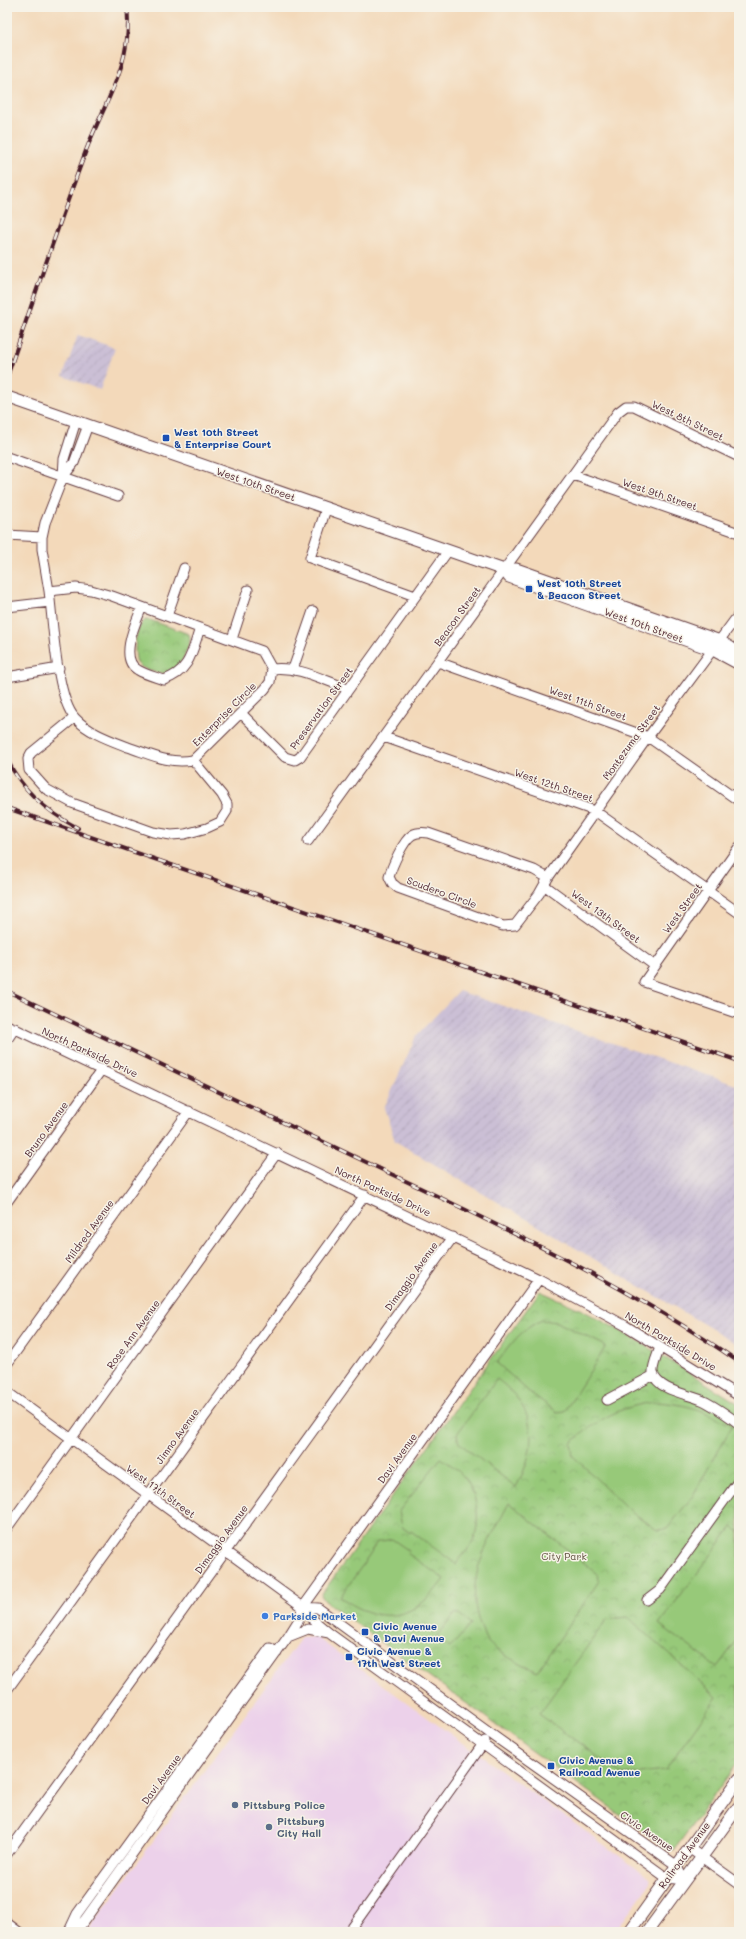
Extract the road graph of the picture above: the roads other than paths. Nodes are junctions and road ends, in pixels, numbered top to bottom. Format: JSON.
{"nodes":[{"id":1,"x":8,"y":397,"type":"edge"},
{"id":2,"x":626,"y":406,"type":"joint"},
{"id":3,"x":76,"y":421,"type":"junction"},
{"id":4,"x":88,"y":425,"type":"junction"},
{"id":5,"x":739,"y":456,"type":"edge"},
{"id":6,"x":7,"y":457,"type":"edge"},
{"id":7,"x":573,"y":475,"type":"junction"},
{"id":8,"x":63,"y":477,"type":"junction"},
{"id":9,"x":118,"y":496,"type":"dead end"},
{"id":10,"x":326,"y":509,"type":"junction"},
{"id":11,"x":739,"y":533,"type":"edge"},
{"id":12,"x":7,"y":535,"type":"edge"},
{"id":13,"x":42,"y":537,"type":"junction"},
{"id":14,"x":448,"y":551,"type":"junction"},
{"id":15,"x":184,"y":568,"type":"dead end"},
{"id":16,"x":504,"y":570,"type":"junction"},
{"id":17,"x":248,"y":590,"type":"dead end"},
{"id":18,"x":49,"y":591,"type":"junction"},
{"id":19,"x":415,"y":596,"type":"junction"},
{"id":20,"x":50,"y":602,"type":"junction"},
{"id":21,"x":7,"y":607,"type":"edge"},
{"id":22,"x":142,"y":607,"type":"junction"},
{"id":23,"x":313,"y":611,"type":"dead end"},
{"id":24,"x":739,"y":614,"type":"edge"},
{"id":25,"x":167,"y":616,"type":"junction"},
{"id":26,"x":200,"y":628,"type":"junction"},
{"id":27,"x":232,"y":639,"type":"junction"},
{"id":28,"x":716,"y":645,"type":"junction"},
{"id":29,"x":739,"y":653,"type":"edge"},
{"id":30,"x":438,"y":662,"type":"junction"},
{"id":31,"x":739,"y":664,"type":"edge"},
{"id":32,"x":59,"y":668,"type":"junction"},
{"id":33,"x":272,"y":669,"type":"junction"},
{"id":34,"x":293,"y":669,"type":"junction"},
{"id":35,"x":7,"y":677,"type":"edge"},
{"id":36,"x":348,"y":690,"type":"junction"},
{"id":37,"x":241,"y":713,"type":"junction"},
{"id":38,"x":74,"y":718,"type":"junction"},
{"id":39,"x":648,"y":737,"type":"junction"},
{"id":40,"x":384,"y":738,"type":"junction"},
{"id":41,"x":193,"y":760,"type":"junction"},
{"id":42,"x":739,"y":801,"type":"edge"},
{"id":43,"x":595,"y":811,"type":"junction"},
{"id":44,"x":308,"y":841,"type":"dead end"},
{"id":45,"x":739,"y":847,"type":"edge"},
{"id":46,"x":546,"y":881,"type":"junction"},
{"id":47,"x":708,"y":891,"type":"junction"},
{"id":48,"x":739,"y":914,"type":"edge"},
{"id":49,"x":655,"y":966,"type":"junction"},
{"id":50,"x":739,"y":1014,"type":"edge"},
{"id":51,"x":11,"y":1027,"type":"edge"},
{"id":52,"x":7,"y":1040,"type":"edge"},
{"id":53,"x":102,"y":1069,"type":"junction"},
{"id":54,"x":189,"y":1111,"type":"junction"},
{"id":55,"x":277,"y":1153,"type":"junction"},
{"id":56,"x":365,"y":1195,"type":"junction"},
{"id":57,"x":7,"y":1202,"type":"edge"},
{"id":58,"x":453,"y":1237,"type":"junction"},
{"id":59,"x":539,"y":1279,"type":"junction"},
{"id":60,"x":660,"y":1347,"type":"junction"},
{"id":61,"x":7,"y":1364,"type":"edge"},
{"id":62,"x":654,"y":1375,"type":"junction"},
{"id":63,"x":7,"y":1392,"type":"edge"},
{"id":64,"x":739,"y":1396,"type":"edge"},
{"id":65,"x":607,"y":1400,"type":"dead end"},
{"id":66,"x":739,"y":1424,"type":"edge"},
{"id":67,"x":71,"y":1439,"type":"junction"},
{"id":68,"x":739,"y":1480,"type":"edge"},
{"id":69,"x":148,"y":1495,"type":"junction"},
{"id":70,"x":7,"y":1528,"type":"edge"},
{"id":71,"x":226,"y":1551,"type":"junction"},
{"id":72,"x":646,"y":1600,"type":"dead end"},
{"id":73,"x":303,"y":1607,"type":"junction"},
{"id":74,"x":329,"y":1633,"type":"junction"},
{"id":75,"x":288,"y":1637,"type":"junction"},
{"id":76,"x":277,"y":1653,"type":"junction"},
{"id":77,"x":7,"y":1690,"type":"edge"},
{"id":78,"x":491,"y":1734,"type":"junction"},
{"id":79,"x":483,"y":1745,"type":"junction"},
{"id":80,"x":739,"y":1779,"type":"edge"},
{"id":81,"x":739,"y":1806,"type":"edge"},
{"id":82,"x":689,"y":1848,"type":"junction"},
{"id":83,"x":7,"y":1854,"type":"edge"},
{"id":84,"x":701,"y":1858,"type":"junction"},
{"id":85,"x":676,"y":1865,"type":"junction"},
{"id":86,"x":667,"y":1878,"type":"junction"},
{"id":87,"x":684,"y":1880,"type":"junction"},
{"id":88,"x":739,"y":1884,"type":"edge"},
{"id":89,"x":7,"y":1923,"type":"edge"},
{"id":90,"x":19,"y":1932,"type":"edge"},
{"id":91,"x":70,"y":1932,"type":"edge"},
{"id":92,"x":76,"y":1932,"type":"edge"},
{"id":93,"x":349,"y":1932,"type":"edge"},
{"id":94,"x":629,"y":1932,"type":"edge"},
{"id":95,"x":647,"y":1932,"type":"edge"}],
"edges":[{"from":1,"to":3,"type":"main road","name":"West 10th Street"},
{"from":2,"to":5,"type":"street","name":"West 8th Street"},
{"from":2,"to":7,"type":"street","name":"Beacon Street"},
{"from":3,"to":4,"type":"main road","name":"West 10th Street"},
{"from":3,"to":8,"type":"street","name":"Enterprise Circle"},
{"from":4,"to":8,"type":"street","name":"Enterprise Circle"},
{"from":4,"to":10,"type":"main road","name":"West 10th Street"},
{"from":6,"to":8,"type":"street"},
{"from":7,"to":11,"type":"street","name":"West 9th Street"},
{"from":7,"to":16,"type":"street","name":"Beacon Street"},
{"from":8,"to":9,"type":"street"},
{"from":8,"to":13,"type":"street","name":"Enterprise Circle"},
{"from":10,"to":14,"type":"main road","name":"West 10th Street"},
{"from":10,"to":19,"type":"street"},
{"from":12,"to":13,"type":"street"},
{"from":13,"to":18,"type":"street","name":"Enterprise Circle"},
{"from":14,"to":16,"type":"main road","name":"West 10th Street"},
{"from":14,"to":19,"type":"street","name":"Preservation Street"},
{"from":15,"to":25,"type":"street"},
{"from":16,"to":28,"type":"main road","name":"West 10th Street"},
{"from":16,"to":30,"type":"street","name":"Beacon Street"},
{"from":17,"to":27,"type":"street"},
{"from":18,"to":20,"type":"street","name":"Enterprise Circle"},
{"from":18,"to":22,"type":"street"},
{"from":19,"to":36,"type":"street","name":"Preservation Street"},
{"from":20,"to":21,"type":"street"},
{"from":20,"to":32,"type":"street","name":"Enterprise Circle"},
{"from":22,"to":25,"type":"street"},
{"from":22,"to":26,"type":"street"},
{"from":23,"to":34,"type":"street"},
{"from":24,"to":28,"type":"street","name":"Montezuma Street"},
{"from":25,"to":26,"type":"street"},
{"from":26,"to":27,"type":"street"},
{"from":27,"to":33,"type":"street"},
{"from":28,"to":29,"type":"main road","name":"West 10th Street"},
{"from":28,"to":31,"type":"main road","name":"West 10th Street"},
{"from":28,"to":39,"type":"street","name":"Montezuma Street"},
{"from":30,"to":39,"type":"street","name":"West 11th Street"},
{"from":30,"to":40,"type":"street","name":"Beacon Street"},
{"from":32,"to":35,"type":"street"},
{"from":32,"to":38,"type":"street","name":"Enterprise Circle"},
{"from":33,"to":34,"type":"street"},
{"from":33,"to":37,"type":"street","name":"Enterprise Circle"},
{"from":34,"to":36,"type":"street"},
{"from":36,"to":37,"type":"street","name":"Preservation Street"},
{"from":37,"to":41,"type":"street","name":"Enterprise Circle"},
{"from":38,"to":41,"type":"street","name":"Enterprise Circle"},
{"from":38,"to":41,"type":"street"},
{"from":39,"to":42,"type":"street","name":"West 11th Street"},
{"from":39,"to":43,"type":"street","name":"Montezuma Street"},
{"from":40,"to":43,"type":"street","name":"West 12th Street"},
{"from":40,"to":44,"type":"street","name":"Beacon Street"},
{"from":43,"to":46,"type":"street","name":"Montezuma Street"},
{"from":43,"to":47,"type":"street","name":"West 12th Street"},
{"from":45,"to":47,"type":"street","name":"West Street"},
{"from":46,"to":46,"type":"street","name":"Scudero Circle"},
{"from":46,"to":49,"type":"street","name":"West 13th Street"},
{"from":47,"to":48,"type":"street","name":"West 12th Street"},
{"from":47,"to":49,"type":"street","name":"West Street"},
{"from":49,"to":50,"type":"street","name":"West Street"},
{"from":51,"to":52,"type":"street"},
{"from":51,"to":53,"type":"street","name":"North Parkside Drive"},
{"from":53,"to":54,"type":"street","name":"North Parkside Drive"},
{"from":53,"to":57,"type":"street","name":"Bruno Avenue"},
{"from":54,"to":55,"type":"street","name":"North Parkside Drive"},
{"from":54,"to":61,"type":"street","name":"Mildred Avenue"},
{"from":55,"to":56,"type":"street","name":"North Parkside Drive"},
{"from":55,"to":67,"type":"street","name":"Rose Ann Avenue"},
{"from":56,"to":58,"type":"street","name":"North Parkside Drive"},
{"from":56,"to":69,"type":"street","name":"Jimno Avenue"},
{"from":58,"to":59,"type":"street","name":"North Parkside Drive"},
{"from":58,"to":71,"type":"street","name":"Dimaggio Avenue"},
{"from":59,"to":60,"type":"street","name":"North Parkside Drive"},
{"from":59,"to":73,"type":"street","name":"Davi Avenue"},
{"from":60,"to":62,"type":"street"},
{"from":60,"to":64,"type":"street","name":"North Parkside Drive"},
{"from":62,"to":65,"type":"street"},
{"from":62,"to":66,"type":"street"},
{"from":63,"to":67,"type":"street","name":"West 17th Street"},
{"from":67,"to":69,"type":"street","name":"West 17th Street"},
{"from":67,"to":70,"type":"street","name":"Rose Ann Avenue"},
{"from":68,"to":72,"type":"street"},
{"from":69,"to":71,"type":"street","name":"West 17th Street"},
{"from":69,"to":77,"type":"street","name":"Jimno Avenue"},
{"from":71,"to":73,"type":"street","name":"West 17th Street"},
{"from":71,"to":83,"type":"street","name":"Dimaggio Avenue"},
{"from":73,"to":74,"type":"street"},
{"from":73,"to":75,"type":"street","name":"Davi Avenue"},
{"from":73,"to":78,"type":"street","name":"Civic Avenue"},
{"from":74,"to":75,"type":"street"},
{"from":74,"to":79,"type":"street"},
{"from":75,"to":76,"type":"street","name":"Davi Avenue"},
{"from":76,"to":91,"type":"street","name":"Davi Avenue"},
{"from":76,"to":92,"type":"street","name":"Davi Avenue"},
{"from":78,"to":79,"type":"street"},
{"from":78,"to":85,"type":"street","name":"Civic Avenue"},
{"from":79,"to":86,"type":"street"},
{"from":79,"to":93,"type":"street"},
{"from":80,"to":82,"type":"main road","name":"Railroad Avenue"},
{"from":81,"to":84,"type":"main road","name":"Railroad Avenue"},
{"from":82,"to":84,"type":"street"},
{"from":82,"to":85,"type":"main road","name":"Railroad Avenue"},
{"from":84,"to":87,"type":"main road","name":"Railroad Avenue"},
{"from":84,"to":88,"type":"street"},
{"from":85,"to":86,"type":"main road","name":"Railroad Avenue"},
{"from":85,"to":87,"type":"street","name":"Civic Avenue"},
{"from":86,"to":87,"type":"street"},
{"from":86,"to":94,"type":"main road","name":"Railroad Avenue"},
{"from":87,"to":95,"type":"main road","name":"Railroad Avenue"},
{"from":89,"to":90,"type":"street"}]}
